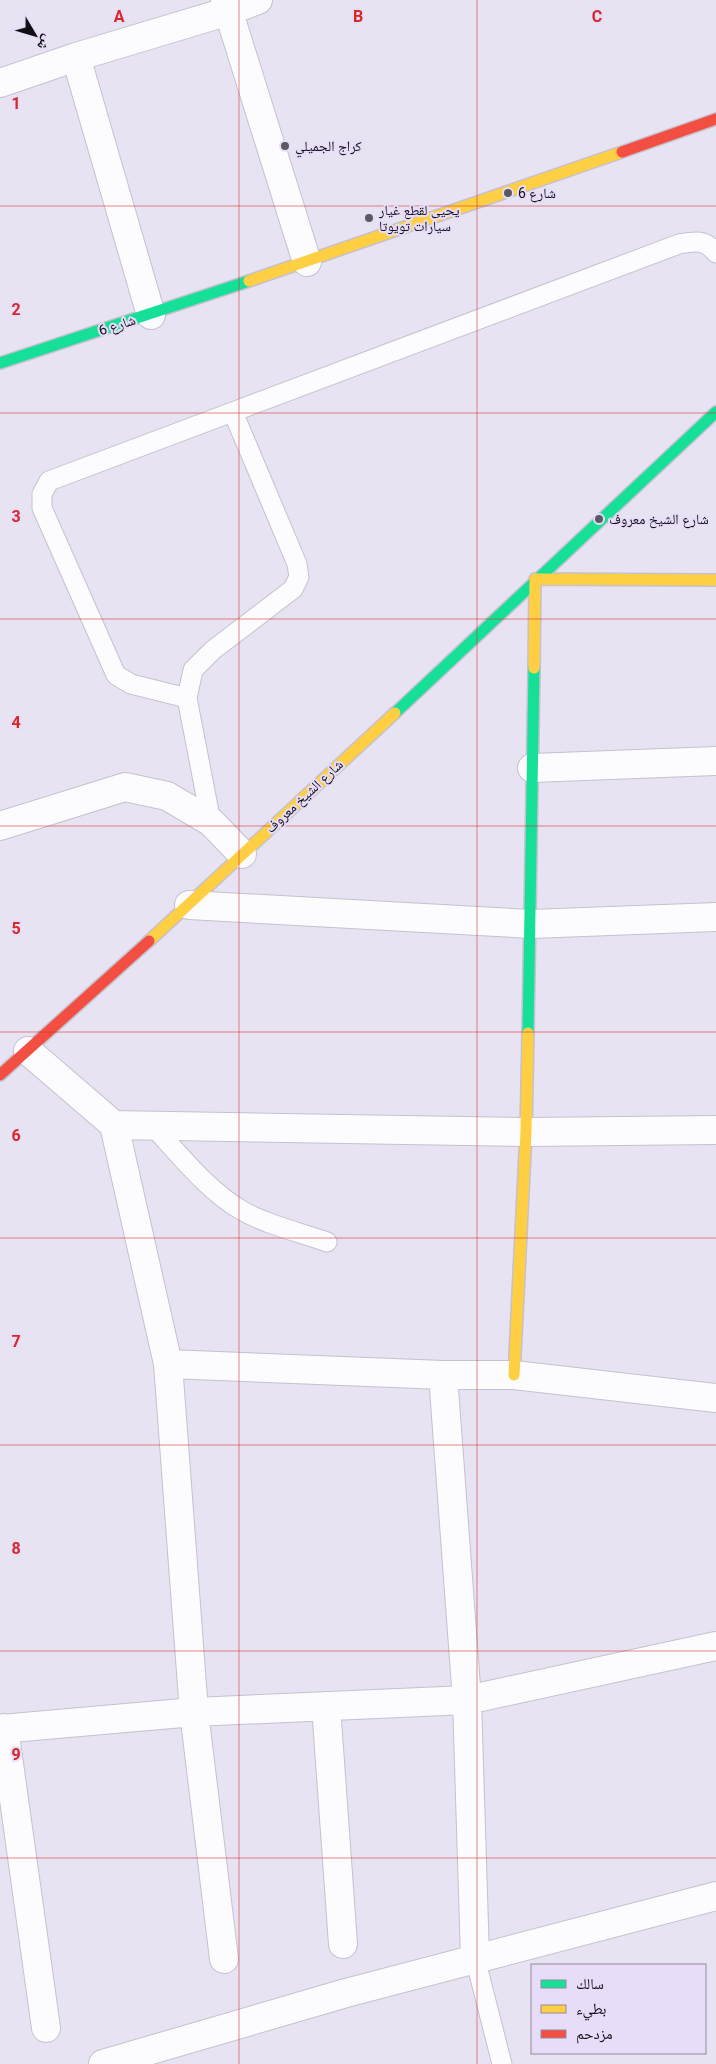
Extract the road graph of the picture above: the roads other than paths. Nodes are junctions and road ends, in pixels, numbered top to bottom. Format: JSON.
{"nodes":[{"id":1,"x":258,"y":0,"type":"edge"},
{"id":2,"x":227,"y":6,"type":"edge"},
{"id":3,"x":76,"y":57,"type":"junction"},
{"id":4,"x":0,"y":83,"type":"edge"},
{"id":5,"x":716,"y":119,"type":"edge"},
{"id":6,"x":716,"y":253,"type":"edge"},
{"id":7,"x":307,"y":262,"type":"junction"},
{"id":8,"x":151,"y":315,"type":"junction"},
{"id":9,"x":0,"y":363,"type":"edge"},
{"id":10,"x":233,"y":412,"type":"junction"},
{"id":11,"x":716,"y":412,"type":"edge"},
{"id":12,"x":535,"y":579,"type":"junction"},
{"id":13,"x":716,"y":580,"type":"edge"},
{"id":14,"x":187,"y":698,"type":"junction"},
{"id":15,"x":716,"y":762,"type":"edge"},
{"id":16,"x":532,"y":768,"type":"junction"},
{"id":17,"x":210,"y":822,"type":"junction"},
{"id":18,"x":0,"y":826,"type":"edge"},
{"id":19,"x":242,"y":854,"type":"junction"},
{"id":20,"x":189,"y":905,"type":"junction"},
{"id":21,"x":716,"y":917,"type":"edge"},
{"id":22,"x":531,"y":924,"type":"junction"},
{"id":23,"x":28,"y":1051,"type":"junction"},
{"id":24,"x":0,"y":1075,"type":"edge"},
{"id":25,"x":114,"y":1125,"type":"junction"},
{"id":26,"x":152,"y":1126,"type":"junction"},
{"id":27,"x":716,"y":1130,"type":"edge"},
{"id":28,"x":526,"y":1132,"type":"junction"},
{"id":29,"x":328,"y":1242,"type":"dead end"},
{"id":30,"x":168,"y":1364,"type":"junction"},
{"id":31,"x":443,"y":1375,"type":"junction"},
{"id":32,"x":514,"y":1375,"type":"junction"},
{"id":33,"x":716,"y":1398,"type":"edge"},
{"id":34,"x":716,"y":1646,"type":"edge"},
{"id":35,"x":467,"y":1700,"type":"junction"},
{"id":36,"x":326,"y":1706,"type":"junction"},
{"id":37,"x":194,"y":1712,"type":"junction"},
{"id":38,"x":2,"y":1728,"type":"edge"},
{"id":39,"x":716,"y":1897,"type":"edge"},
{"id":40,"x":343,"y":1944,"type":"dead end"},
{"id":41,"x":475,"y":1958,"type":"junction"},
{"id":42,"x":224,"y":1959,"type":"dead end"},
{"id":43,"x":46,"y":2028,"type":"dead end"},
{"id":44,"x":104,"y":2064,"type":"edge"},
{"id":45,"x":502,"y":2064,"type":"edge"}],
"edges":[{"from":1,"to":2,"type":"street"},
{"from":2,"to":3,"type":"street"},
{"from":2,"to":7,"type":"street"},
{"from":3,"to":4,"type":"street"},
{"from":3,"to":8,"type":"street"},
{"from":5,"to":7,"type":"street","name":"شارع 6"},
{"from":6,"to":10,"type":"lane"},
{"from":7,"to":8,"type":"street","name":"شارع 6"},
{"from":8,"to":9,"type":"street","name":"شارع 6"},
{"from":10,"to":14,"type":"lane"},
{"from":10,"to":14,"type":"lane"},
{"from":11,"to":12,"type":"street","name":"شارع الشيخ معروف"},
{"from":12,"to":13,"type":"street"},
{"from":12,"to":16,"type":"street"},
{"from":12,"to":19,"type":"street","name":"شارع الشيخ معروف"},
{"from":14,"to":17,"type":"lane"},
{"from":15,"to":16,"type":"street"},
{"from":16,"to":22,"type":"street"},
{"from":17,"to":18,"type":"street"},
{"from":17,"to":19,"type":"street"},
{"from":19,"to":20,"type":"street","name":"شارع الشيخ معروف"},
{"from":20,"to":22,"type":"street"},
{"from":20,"to":23,"type":"street","name":"شارع الشيخ معروف"},
{"from":21,"to":22,"type":"street"},
{"from":22,"to":28,"type":"street"},
{"from":23,"to":24,"type":"street","name":"شارع الشيخ معروف"},
{"from":23,"to":25,"type":"street"},
{"from":25,"to":26,"type":"street"},
{"from":25,"to":30,"type":"street"},
{"from":26,"to":28,"type":"street"},
{"from":26,"to":29,"type":"lane"},
{"from":27,"to":28,"type":"street"},
{"from":28,"to":32,"type":"street"},
{"from":30,"to":31,"type":"street"},
{"from":30,"to":37,"type":"street"},
{"from":31,"to":32,"type":"street"},
{"from":31,"to":35,"type":"street"},
{"from":32,"to":33,"type":"street"},
{"from":34,"to":35,"type":"street"},
{"from":35,"to":36,"type":"street"},
{"from":35,"to":41,"type":"street"},
{"from":36,"to":37,"type":"street"},
{"from":36,"to":40,"type":"street"},
{"from":37,"to":38,"type":"street"},
{"from":37,"to":42,"type":"street"},
{"from":38,"to":43,"type":"street"},
{"from":39,"to":41,"type":"street"},
{"from":41,"to":44,"type":"street"},
{"from":41,"to":45,"type":"lane"}]}
